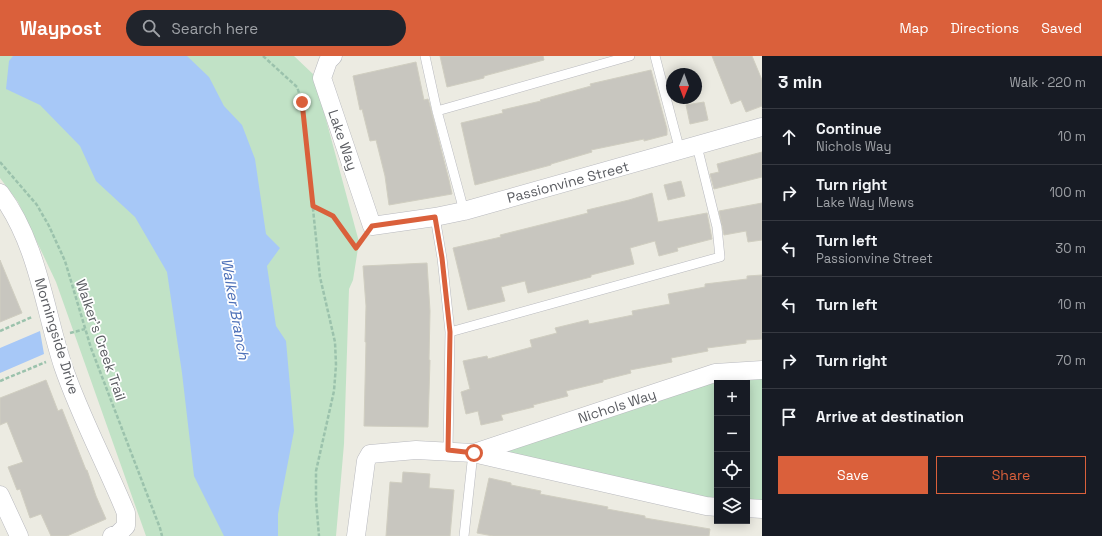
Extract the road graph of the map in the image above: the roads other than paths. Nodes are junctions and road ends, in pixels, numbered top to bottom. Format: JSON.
{"nodes":[{"id":1,"x":333,"y":56,"type":"edge"},
{"id":2,"x":424,"y":56,"type":"edge"},
{"id":3,"x":630,"y":56,"type":"edge"},
{"id":4,"x":655,"y":56,"type":"edge"},
{"id":5,"x":437,"y":111,"type":"junction"},
{"id":6,"x":762,"y":128,"type":"edge"},
{"id":7,"x":688,"y":148,"type":"junction"},
{"id":8,"x":0,"y":193,"type":"edge"},
{"id":9,"x":464,"y":211,"type":"junction"},
{"id":10,"x":435,"y":217,"type":"junction"},
{"id":11,"x":372,"y":226,"type":"joint"},
{"id":12,"x":450,"y":332,"type":"junction"},
{"id":13,"x":762,"y":370,"type":"edge"},
{"id":14,"x":448,"y":450,"type":"junction"},
{"id":15,"x":474,"y":453,"type":"junction"},
{"id":16,"x":0,"y":495,"type":"edge"},
{"id":17,"x":714,"y":507,"type":"edge"},
{"id":18,"x":750,"y":508,"type":"edge"},
{"id":19,"x":762,"y":509,"type":"edge"},
{"id":20,"x":119,"y":531,"type":"edge"},
{"id":21,"x":19,"y":536,"type":"edge"},
{"id":22,"x":356,"y":536,"type":"edge"},
{"id":23,"x":464,"y":536,"type":"edge"}],
"edges":[{"from":1,"to":11,"type":"street","name":"Lake Way"},
{"from":2,"to":5,"type":"lane"},
{"from":3,"to":5,"type":"lane"},
{"from":4,"to":7,"type":"lane"},
{"from":5,"to":9,"type":"lane"},
{"from":6,"to":7,"type":"street","name":"Passionvine Street"},
{"from":7,"to":9,"type":"street","name":"Passionvine Street"},
{"from":7,"to":12,"type":"lane"},
{"from":8,"to":20,"type":"street","name":"Morningside Drive"},
{"from":9,"to":10,"type":"street","name":"Passionvine Street"},
{"from":10,"to":11,"type":"street","name":"Passionvine Street"},
{"from":10,"to":12,"type":"lane"},
{"from":12,"to":14,"type":"lane"},
{"from":13,"to":15,"type":"street","name":"Nichols Way"},
{"from":14,"to":15,"type":"street","name":"Nichols Way"},
{"from":14,"to":22,"type":"street","name":"Nichols Way"},
{"from":15,"to":17,"type":"street","name":"Nichols Way"},
{"from":15,"to":23,"type":"lane"},
{"from":16,"to":21,"type":"street"},
{"from":18,"to":19,"type":"street"}]}
